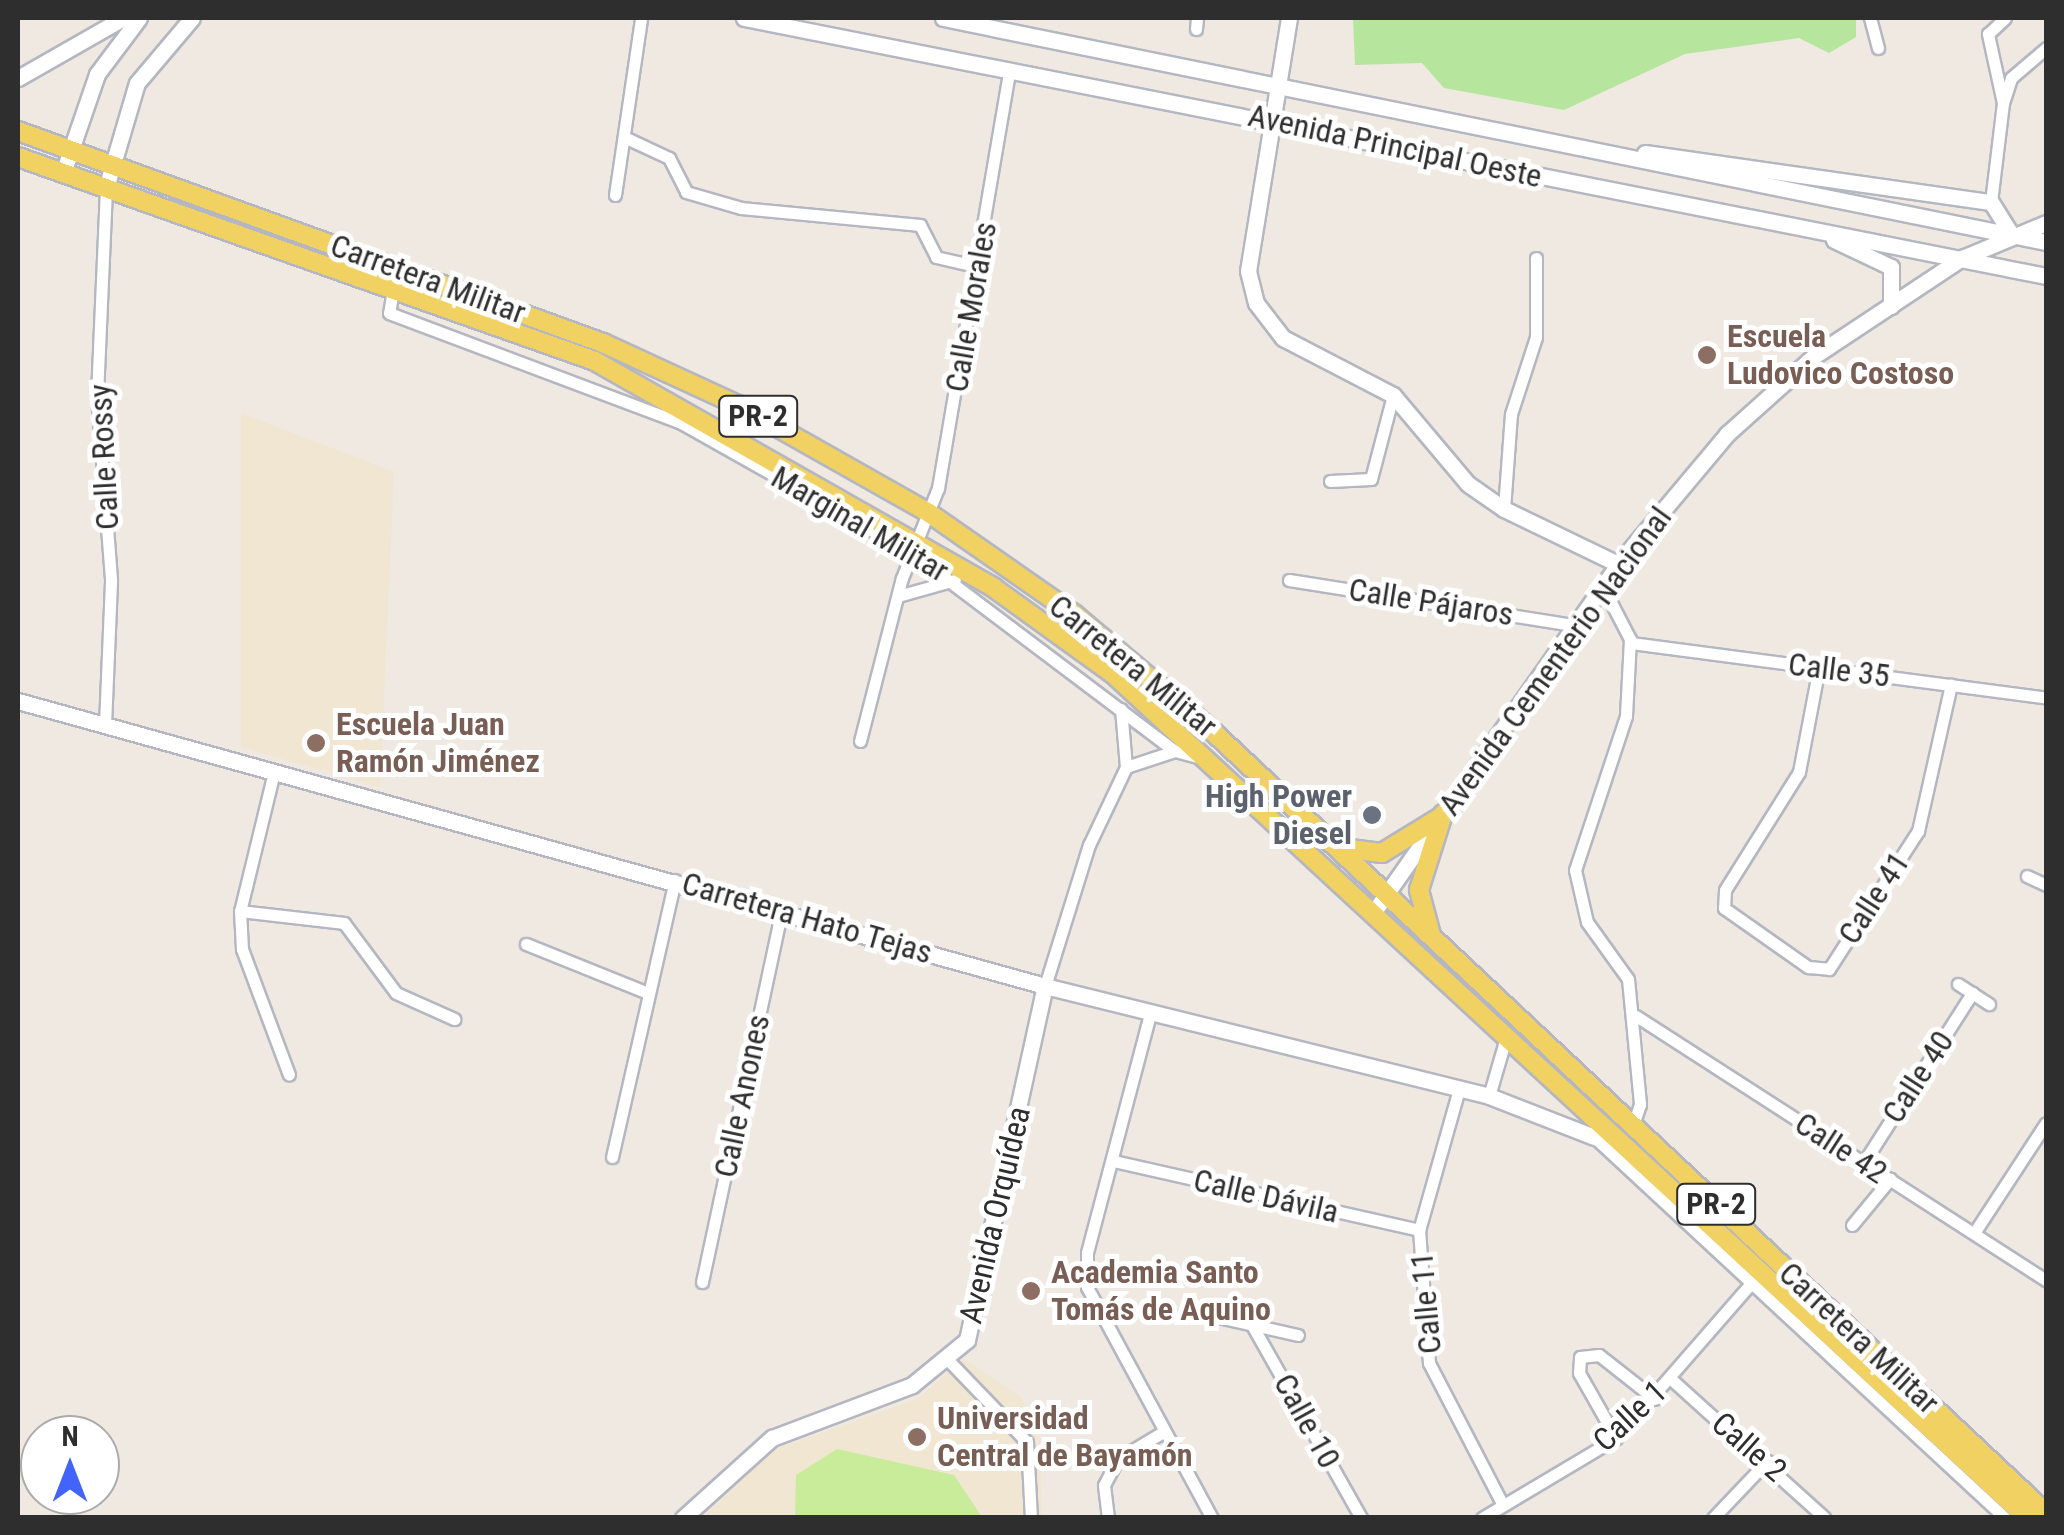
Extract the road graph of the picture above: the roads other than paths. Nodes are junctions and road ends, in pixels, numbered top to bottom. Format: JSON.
{"nodes":[{"id":1,"x":123,"y":18,"type":"edge"},
{"id":2,"x":139,"y":18,"type":"edge"},
{"id":3,"x":192,"y":18,"type":"edge"},
{"id":4,"x":640,"y":18,"type":"edge"},
{"id":5,"x":744,"y":18,"type":"edge"},
{"id":6,"x":942,"y":18,"type":"edge"},
{"id":7,"x":1290,"y":18,"type":"edge"},
{"id":8,"x":1870,"y":18,"type":"edge"},
{"id":9,"x":2004,"y":18,"type":"edge"},
{"id":10,"x":1018,"y":24,"type":"edge"},
{"id":11,"x":1878,"y":48,"type":"dead end"},
{"id":12,"x":2046,"y":48,"type":"edge"},
{"id":13,"x":1010,"y":71,"type":"junction"},
{"id":14,"x":18,"y":78,"type":"edge"},
{"id":15,"x":1278,"y":85,"type":"junction"},
{"id":16,"x":2003,"y":103,"type":"junction"},
{"id":17,"x":1272,"y":120,"type":"junction"},
{"id":18,"x":18,"y":131,"type":"edge"},
{"id":19,"x":624,"y":137,"type":"junction"},
{"id":20,"x":71,"y":151,"type":"junction"},
{"id":21,"x":1614,"y":153,"type":"junction"},
{"id":22,"x":18,"y":157,"type":"edge"},
{"id":23,"x":110,"y":165,"type":"junction"},
{"id":24,"x":63,"y":173,"type":"junction"},
{"id":25,"x":106,"y":188,"type":"junction"},
{"id":26,"x":615,"y":196,"type":"dead end"},
{"id":27,"x":1990,"y":202,"type":"junction"},
{"id":28,"x":2046,"y":223,"type":"edge"},
{"id":29,"x":1798,"y":225,"type":"junction"},
{"id":30,"x":2012,"y":235,"type":"junction"},
{"id":31,"x":2046,"y":242,"type":"edge"},
{"id":32,"x":1536,"y":258,"type":"dead end"},
{"id":33,"x":1962,"y":258,"type":"junction"},
{"id":34,"x":979,"y":267,"type":"junction"},
{"id":35,"x":2046,"y":276,"type":"edge"},
{"id":36,"x":1892,"y":306,"type":"junction"},
{"id":37,"x":1393,"y":395,"type":"junction"},
{"id":38,"x":1330,"y":481,"type":"dead end"},
{"id":39,"x":1504,"y":510,"type":"junction"},
{"id":40,"x":928,"y":513,"type":"junction"},
{"id":41,"x":915,"y":546,"type":"junction"},
{"id":42,"x":1618,"y":564,"type":"junction"},
{"id":43,"x":956,"y":580,"type":"junction"},
{"id":44,"x":1289,"y":580,"type":"dead end"},
{"id":45,"x":1602,"y":585,"type":"junction"},
{"id":46,"x":898,"y":596,"type":"junction"},
{"id":47,"x":1574,"y":625,"type":"junction"},
{"id":48,"x":1630,"y":644,"type":"junction"},
{"id":49,"x":1820,"y":667,"type":"junction"},
{"id":50,"x":1950,"y":685,"type":"junction"},
{"id":51,"x":2046,"y":698,"type":"edge"},
{"id":52,"x":18,"y":701,"type":"edge"},
{"id":53,"x":1121,"y":709,"type":"junction"},
{"id":54,"x":105,"y":725,"type":"junction"},
{"id":55,"x":860,"y":740,"type":"dead end"},
{"id":56,"x":1175,"y":751,"type":"junction"},
{"id":57,"x":1206,"y":758,"type":"junction"},
{"id":58,"x":1126,"y":767,"type":"junction"},
{"id":59,"x":274,"y":772,"type":"junction"},
{"id":60,"x":1443,"y":814,"type":"junction"},
{"id":61,"x":1335,"y":846,"type":"junction"},
{"id":62,"x":2027,"y":876,"type":"dead end"},
{"id":63,"x":674,"y":880,"type":"junction"},
{"id":64,"x":2046,"y":882,"type":"edge"},
{"id":65,"x":1387,"y":895,"type":"junction"},
{"id":66,"x":782,"y":910,"type":"junction"},
{"id":67,"x":240,"y":911,"type":"junction"},
{"id":68,"x":1373,"y":914,"type":"junction"},
{"id":69,"x":526,"y":944,"type":"dead end"},
{"id":70,"x":1438,"y":948,"type":"junction"},
{"id":71,"x":1958,"y":984,"type":"dead end"},
{"id":72,"x":1045,"y":986,"type":"junction"},
{"id":73,"x":648,"y":993,"type":"junction"},
{"id":74,"x":1972,"y":993,"type":"junction"},
{"id":75,"x":1989,"y":1004,"type":"dead end"},
{"id":76,"x":1150,"y":1014,"type":"junction"},
{"id":77,"x":1636,"y":1016,"type":"junction"},
{"id":78,"x":454,"y":1019,"type":"dead end"},
{"id":79,"x":1506,"y":1038,"type":"junction"},
{"id":80,"x":289,"y":1075,"type":"dead end"},
{"id":81,"x":1459,"y":1089,"type":"junction"},
{"id":82,"x":1488,"y":1096,"type":"junction"},
{"id":83,"x":2046,"y":1123,"type":"edge"},
{"id":84,"x":1633,"y":1126,"type":"junction"},
{"id":85,"x":1594,"y":1137,"type":"joint"},
{"id":86,"x":612,"y":1157,"type":"dead end"},
{"id":87,"x":1114,"y":1161,"type":"junction"},
{"id":88,"x":1864,"y":1162,"type":"junction"},
{"id":89,"x":1890,"y":1179,"type":"junction"},
{"id":90,"x":1852,"y":1226,"type":"dead end"},
{"id":91,"x":1419,"y":1230,"type":"junction"},
{"id":92,"x":1974,"y":1233,"type":"junction"},
{"id":93,"x":2046,"y":1280,"type":"edge"},
{"id":94,"x":702,"y":1282,"type":"dead end"},
{"id":95,"x":1752,"y":1282,"type":"junction"},
{"id":96,"x":1209,"y":1315,"type":"dead end"},
{"id":97,"x":1252,"y":1324,"type":"junction"},
{"id":98,"x":1298,"y":1335,"type":"dead end"},
{"id":99,"x":949,"y":1361,"type":"junction"},
{"id":100,"x":1670,"y":1379,"type":"junction"},
{"id":101,"x":1654,"y":1399,"type":"junction"},
{"id":102,"x":1163,"y":1432,"type":"junction"},
{"id":103,"x":1616,"y":1438,"type":"junction"},
{"id":104,"x":1767,"y":1461,"type":"junction"},
{"id":105,"x":1503,"y":1505,"type":"junction"},
{"id":106,"x":2046,"y":1512,"type":"edge"},
{"id":107,"x":683,"y":1518,"type":"edge"},
{"id":108,"x":1030,"y":1518,"type":"edge"},
{"id":109,"x":1108,"y":1518,"type":"edge"},
{"id":110,"x":1212,"y":1518,"type":"edge"},
{"id":111,"x":1361,"y":1518,"type":"edge"},
{"id":112,"x":1482,"y":1518,"type":"edge"},
{"id":113,"x":1713,"y":1518,"type":"edge"},
{"id":114,"x":1825,"y":1518,"type":"edge"},
{"id":115,"x":2005,"y":1518,"type":"edge"},
{"id":116,"x":2026,"y":1518,"type":"edge"}],
"edges":[{"from":1,"to":14,"type":"street"},
{"from":2,"to":20,"type":"street"},
{"from":3,"to":23,"type":"street"},
{"from":4,"to":19,"type":"street"},
{"from":5,"to":13,"type":"street","name":"Avenida Principal Oeste"},
{"from":6,"to":10,"type":"street","name":"Avenida Principal Oeste"},
{"from":7,"to":15,"type":"street"},
{"from":8,"to":11,"type":"street"},
{"from":9,"to":16,"type":"street"},
{"from":10,"to":15,"type":"street","name":"Avenida Principal Oeste"},
{"from":12,"to":16,"type":"street"},
{"from":13,"to":17,"type":"street","name":"Avenida Principal Oeste"},
{"from":13,"to":34,"type":"street","name":"Calle Morales"},
{"from":15,"to":17,"type":"street"},
{"from":15,"to":21,"type":"street","name":"Avenida Principal Oeste"},
{"from":16,"to":27,"type":"street"},
{"from":17,"to":29,"type":"street","name":"Avenida Principal Oeste"},
{"from":17,"to":37,"type":"street"},
{"from":18,"to":20,"type":"main road","name":"Carretera Militar","number":"PR-2"},
{"from":19,"to":26,"type":"street"},
{"from":19,"to":34,"type":"street"},
{"from":20,"to":23,"type":"main road","name":"Carretera Militar","number":"PR-2"},
{"from":20,"to":24,"type":"street"},
{"from":21,"to":27,"type":"street"},
{"from":21,"to":30,"type":"street","name":"Avenida Principal Oeste"},
{"from":22,"to":24,"type":"main road","name":"Carretera Militar","number":"PR-2"},
{"from":23,"to":25,"type":"street"},
{"from":23,"to":40,"type":"main road","name":"Carretera Militar","number":"PR-2"},
{"from":24,"to":25,"type":"main road","name":"Carretera Militar","number":"PR-2"},
{"from":25,"to":41,"type":"main road","name":"Carretera Militar","number":"PR-2"},
{"from":25,"to":54,"type":"street","name":"Calle Rossy"},
{"from":27,"to":30,"type":"street"},
{"from":28,"to":30,"type":"street","name":"Avenida Cementerio Nacional"},
{"from":29,"to":33,"type":"street","name":"Avenida Principal Oeste"},
{"from":29,"to":36,"type":"street"},
{"from":30,"to":31,"type":"street","name":"Avenida Principal Oeste"},
{"from":30,"to":33,"type":"street","name":"Avenida Cementerio Nacional"},
{"from":32,"to":39,"type":"street"},
{"from":33,"to":35,"type":"street","name":"Avenida Principal Oeste"},
{"from":33,"to":36,"type":"street","name":"Avenida Cementerio Nacional"},
{"from":34,"to":40,"type":"street","name":"Calle Morales"},
{"from":36,"to":42,"type":"street","name":"Avenida Cementerio Nacional"},
{"from":37,"to":38,"type":"street"},
{"from":37,"to":39,"type":"street"},
{"from":39,"to":42,"type":"street"},
{"from":40,"to":41,"type":"street","name":"Calle Morales"},
{"from":40,"to":61,"type":"main road","name":"Carretera Militar","number":"PR-2"},
{"from":41,"to":43,"type":"street","name":"Marginal Militar"},
{"from":41,"to":46,"type":"street","name":"Calle Morales"},
{"from":41,"to":57,"type":"main road","name":"Carretera Militar","number":"PR-2"},
{"from":42,"to":45,"type":"street","name":"Avenida Cementerio Nacional"},
{"from":43,"to":46,"type":"street"},
{"from":43,"to":53,"type":"street","name":"Marginal Militar"},
{"from":44,"to":47,"type":"street","name":"Calle Pájaros"},
{"from":45,"to":47,"type":"street","name":"Avenida Cementerio Nacional"},
{"from":45,"to":48,"type":"street"},
{"from":46,"to":55,"type":"street","name":"Calle Morales"},
{"from":47,"to":60,"type":"street","name":"Avenida Cementerio Nacional"},
{"from":48,"to":49,"type":"street","name":"Calle 35"},
{"from":48,"to":77,"type":"street"},
{"from":49,"to":50,"type":"street","name":"Calle 35"},
{"from":49,"to":50,"type":"street","name":"Calle 41"},
{"from":50,"to":51,"type":"street","name":"Calle 35"},
{"from":52,"to":54,"type":"street","name":"Carretera Hato Tejas"},
{"from":53,"to":56,"type":"street","name":"Marginal Militar"},
{"from":53,"to":58,"type":"street"},
{"from":54,"to":59,"type":"street","name":"Carretera Hato Tejas"},
{"from":56,"to":57,"type":"street","name":"Marginal Militar"},
{"from":56,"to":58,"type":"street"},
{"from":57,"to":68,"type":"main road","name":"Carretera Militar","number":"PR-2"},
{"from":58,"to":72,"type":"street","name":"Avenida Orquídea"},
{"from":59,"to":63,"type":"street","name":"Carretera Hato Tejas"},
{"from":59,"to":67,"type":"street"},
{"from":60,"to":61,"type":"main road"},
{"from":60,"to":65,"type":"street","name":"Avenida Cementerio Nacional"},
{"from":60,"to":70,"type":"main road"},
{"from":61,"to":65,"type":"main road","name":"Carretera Militar","number":"PR-2"},
{"from":62,"to":64,"type":"street"},
{"from":63,"to":66,"type":"street","name":"Carretera Hato Tejas"},
{"from":63,"to":73,"type":"street"},
{"from":65,"to":68,"type":"street","name":"Avenida Cementerio Nacional"},
{"from":65,"to":70,"type":"main road","name":"Carretera Militar","number":"PR-2"},
{"from":66,"to":72,"type":"street","name":"Carretera Hato Tejas"},
{"from":66,"to":94,"type":"street","name":"Calle Anones"},
{"from":67,"to":78,"type":"street"},
{"from":67,"to":80,"type":"street"},
{"from":68,"to":79,"type":"main road","name":"Carretera Militar","number":"PR-2"},
{"from":69,"to":73,"type":"street"},
{"from":70,"to":84,"type":"main road","name":"Carretera Militar","number":"PR-2"},
{"from":71,"to":74,"type":"street"},
{"from":72,"to":76,"type":"street","name":"Carretera Hato Tejas"},
{"from":72,"to":99,"type":"street","name":"Avenida Orquídea"},
{"from":73,"to":86,"type":"street"},
{"from":74,"to":75,"type":"street"},
{"from":74,"to":88,"type":"street","name":"Calle 40"},
{"from":76,"to":81,"type":"street","name":"Carretera Hato Tejas"},
{"from":76,"to":87,"type":"street"},
{"from":77,"to":84,"type":"street"},
{"from":77,"to":88,"type":"street","name":"Calle 42"},
{"from":79,"to":82,"type":"street"},
{"from":79,"to":116,"type":"main road","name":"Carretera Militar","number":"PR-2"},
{"from":81,"to":82,"type":"street","name":"Carretera Hato Tejas"},
{"from":81,"to":91,"type":"street","name":"Calle 11"},
{"from":82,"to":85,"type":"street","name":"Carretera Hato Tejas"},
{"from":83,"to":92,"type":"street"},
{"from":84,"to":106,"type":"main road","name":"Carretera Militar","number":"PR-2"},
{"from":85,"to":95,"type":"street"},
{"from":87,"to":91,"type":"street","name":"Calle Dávila"},
{"from":87,"to":102,"type":"street"},
{"from":88,"to":89,"type":"street","name":"Calle 42"},
{"from":89,"to":90,"type":"street"},
{"from":89,"to":92,"type":"street","name":"Calle 42"},
{"from":91,"to":105,"type":"street","name":"Calle 11"},
{"from":92,"to":93,"type":"street","name":"Calle 42"},
{"from":95,"to":100,"type":"street","name":"Calle 1"},
{"from":95,"to":115,"type":"street"},
{"from":96,"to":97,"type":"street"},
{"from":97,"to":98,"type":"street"},
{"from":97,"to":111,"type":"street","name":"Calle 10"},
{"from":99,"to":107,"type":"street","name":"Avenida Orquídea"},
{"from":99,"to":108,"type":"street"},
{"from":100,"to":101,"type":"street","name":"Calle 1"},
{"from":100,"to":104,"type":"street","name":"Calle 2"},
{"from":101,"to":103,"type":"street","name":"Calle 1"},
{"from":101,"to":103,"type":"street"},
{"from":102,"to":109,"type":"street"},
{"from":102,"to":110,"type":"street"},
{"from":103,"to":105,"type":"street","name":"Calle 1"},
{"from":104,"to":113,"type":"street"},
{"from":104,"to":114,"type":"street","name":"Calle 2"},
{"from":105,"to":112,"type":"street","name":"Calle 1"}]}
